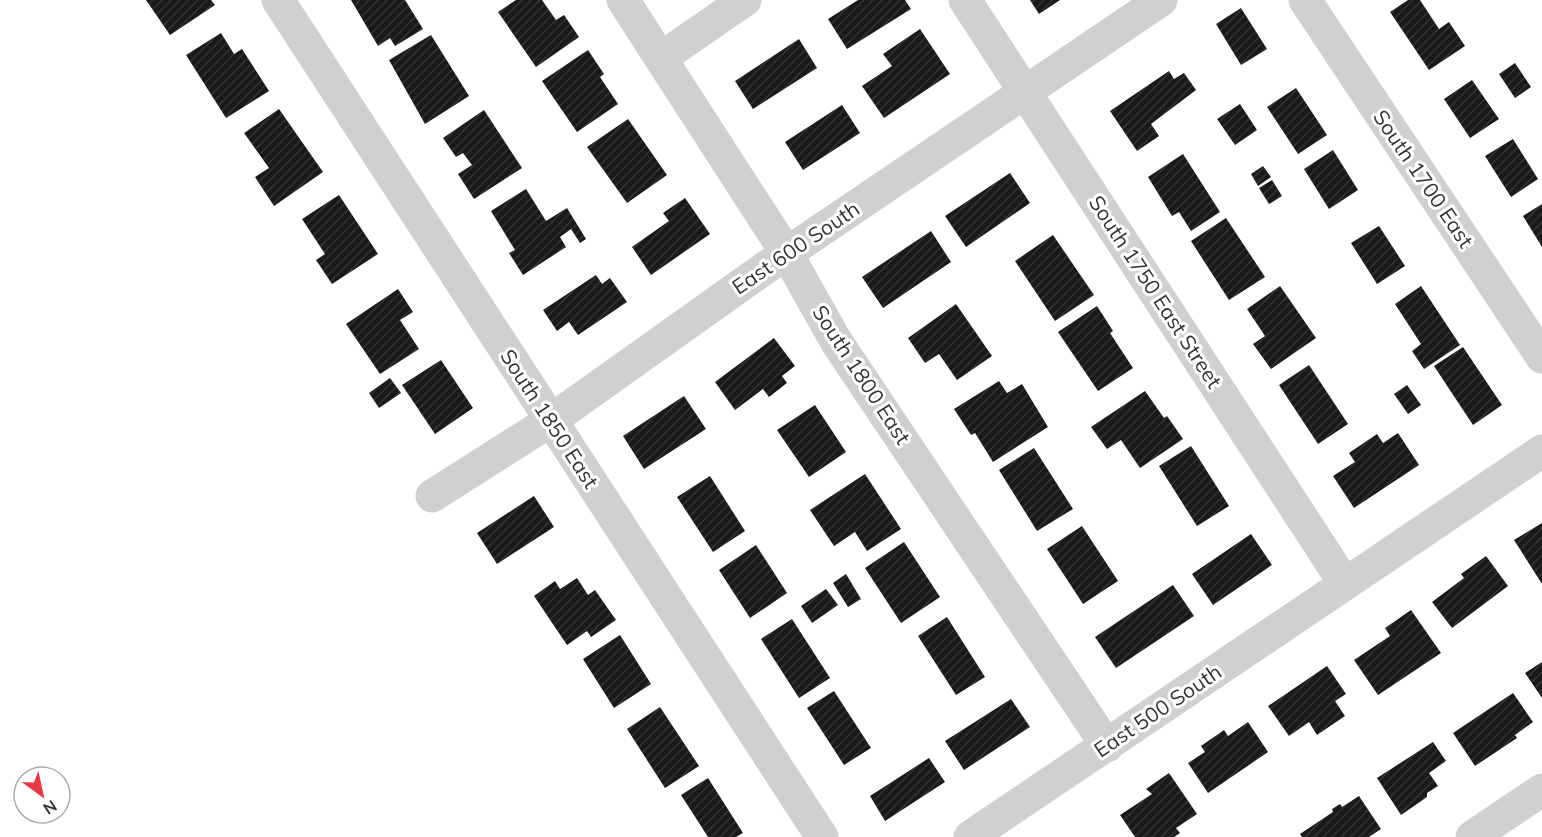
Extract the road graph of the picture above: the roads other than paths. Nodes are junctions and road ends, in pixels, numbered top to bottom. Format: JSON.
{"nodes":[{"id":1,"x":278,"y":0,"type":"edge"},
{"id":2,"x":623,"y":0,"type":"edge"},
{"id":3,"x":745,"y":0,"type":"edge"},
{"id":4,"x":965,"y":0,"type":"edge"},
{"id":5,"x":1161,"y":0,"type":"edge"},
{"id":6,"x":1305,"y":0,"type":"edge"},
{"id":7,"x":661,"y":58,"type":"junction"},
{"id":8,"x":1024,"y":91,"type":"junction"},
{"id":9,"x":787,"y":254,"type":"junction"},
{"id":10,"x":1542,"y":357,"type":"edge"},
{"id":11,"x":550,"y":421,"type":"junction"},
{"id":12,"x":1542,"y":451,"type":"edge"},
{"id":13,"x":432,"y":496,"type":"dead end"},
{"id":14,"x":1345,"y":584,"type":"junction"},
{"id":15,"x":1107,"y":746,"type":"junction"},
{"id":16,"x":1542,"y":790,"type":"edge"},
{"id":17,"x":822,"y":837,"type":"edge"},
{"id":18,"x":970,"y":837,"type":"edge"},
{"id":19,"x":1472,"y":837,"type":"edge"}],
"edges":[{"from":1,"to":11,"type":"street","name":"South 1850 East"},
{"from":2,"to":7,"type":"street","name":"South 1800 East"},
{"from":3,"to":7,"type":"street"},
{"from":4,"to":8,"type":"street","name":"South 1750 East Street"},
{"from":5,"to":8,"type":"street","name":"East 600 South"},
{"from":6,"to":10,"type":"street","name":"South 1700 East"},
{"from":7,"to":9,"type":"street","name":"South 1800 East"},
{"from":8,"to":9,"type":"street","name":"East 600 South"},
{"from":8,"to":14,"type":"street","name":"South 1750 East Street"},
{"from":9,"to":11,"type":"street","name":"East 600 South"},
{"from":9,"to":15,"type":"street","name":"South 1800 East"},
{"from":11,"to":13,"type":"street","name":"East 600 South"},
{"from":11,"to":17,"type":"street","name":"South 1850 East"},
{"from":12,"to":14,"type":"street","name":"East 500 South"},
{"from":14,"to":15,"type":"street","name":"East 500 South"},
{"from":15,"to":18,"type":"street","name":"East 500 South"},
{"from":16,"to":19,"type":"street"}]}
